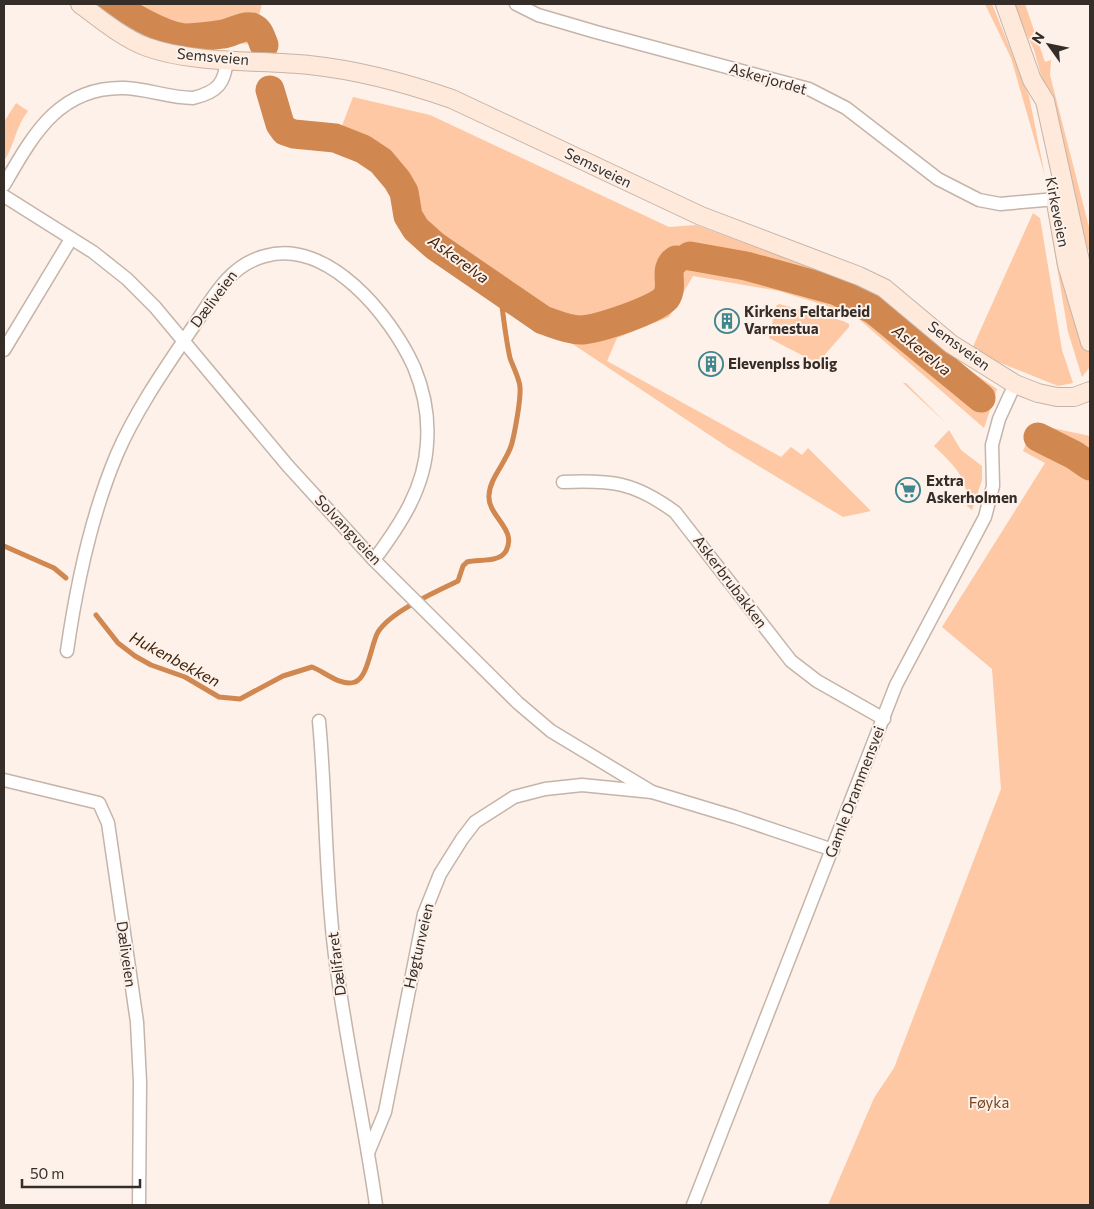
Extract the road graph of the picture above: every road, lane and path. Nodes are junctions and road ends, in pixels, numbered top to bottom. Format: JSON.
{"nodes":[{"id":1,"x":80,"y":4,"type":"edge"},
{"id":2,"x":516,"y":4,"type":"edge"},
{"id":3,"x":1003,"y":6,"type":"edge"},
{"id":4,"x":228,"y":59,"type":"junction"},
{"id":5,"x":1032,"y":80,"type":"junction"},
{"id":6,"x":4,"y":185,"type":"edge"},
{"id":7,"x":4,"y":196,"type":"edge"},
{"id":8,"x":1056,"y":199,"type":"junction"},
{"id":9,"x":71,"y":239,"type":"junction"},
{"id":10,"x":1090,"y":306,"type":"edge"},
{"id":11,"x":184,"y":341,"type":"junction"},
{"id":12,"x":1090,"y":342,"type":"edge"},
{"id":13,"x":4,"y":350,"type":"edge"},
{"id":14,"x":1015,"y":384,"type":"junction"},
{"id":15,"x":1090,"y":391,"type":"edge"},
{"id":16,"x":563,"y":482,"type":"dead end"},
{"id":17,"x":374,"y":560,"type":"junction"},
{"id":18,"x":66,"y":652,"type":"dead end"},
{"id":19,"x":884,"y":718,"type":"junction"},
{"id":20,"x":319,"y":721,"type":"dead end"},
{"id":21,"x":4,"y":780,"type":"edge"},
{"id":22,"x":652,"y":792,"type":"junction"},
{"id":23,"x":833,"y":850,"type":"junction"},
{"id":24,"x":368,"y":1153,"type":"junction"},
{"id":25,"x":139,"y":1205,"type":"edge"},
{"id":26,"x":376,"y":1205,"type":"edge"},
{"id":27,"x":693,"y":1205,"type":"edge"}],
"edges":[{"from":1,"to":4,"type":"main road","name":"Semsveien"},
{"from":2,"to":8,"type":"street","name":"Askerjordet"},
{"from":3,"to":5,"type":"main road","name":"Kirkeveien"},
{"from":4,"to":6,"type":"street"},
{"from":4,"to":14,"type":"main road","name":"Semsveien"},
{"from":5,"to":8,"type":"main road","name":"Kirkeveien"},
{"from":5,"to":10,"type":"main road","name":"Kirkeveien"},
{"from":7,"to":9,"type":"street","name":"Solvangveien"},
{"from":8,"to":12,"type":"main road","name":"Kirkeveien"},
{"from":9,"to":11,"type":"street","name":"Solvangveien"},
{"from":9,"to":13,"type":"street"},
{"from":11,"to":17,"type":"street","name":"Solvangveien"},
{"from":11,"to":17,"type":"street","name":"Dæliveien"},
{"from":11,"to":18,"type":"street","name":"Dæliveien"},
{"from":14,"to":15,"type":"main road","name":"Semsveien"},
{"from":14,"to":19,"type":"street","name":"Gamle Drammensvei"},
{"from":16,"to":19,"type":"street","name":"Askerbrubakken"},
{"from":17,"to":22,"type":"street","name":"Solvangveien"},
{"from":19,"to":23,"type":"street","name":"Gamle Drammensvei"},
{"from":20,"to":24,"type":"street","name":"Dælifaret"},
{"from":21,"to":25,"type":"street","name":"Dæliveien"},
{"from":22,"to":23,"type":"street","name":"Høgtunveien"},
{"from":22,"to":24,"type":"street","name":"Høgtunveien"},
{"from":23,"to":27,"type":"street","name":"Gamle Drammensvei"},
{"from":24,"to":26,"type":"street","name":"Dælifaret"}]}
